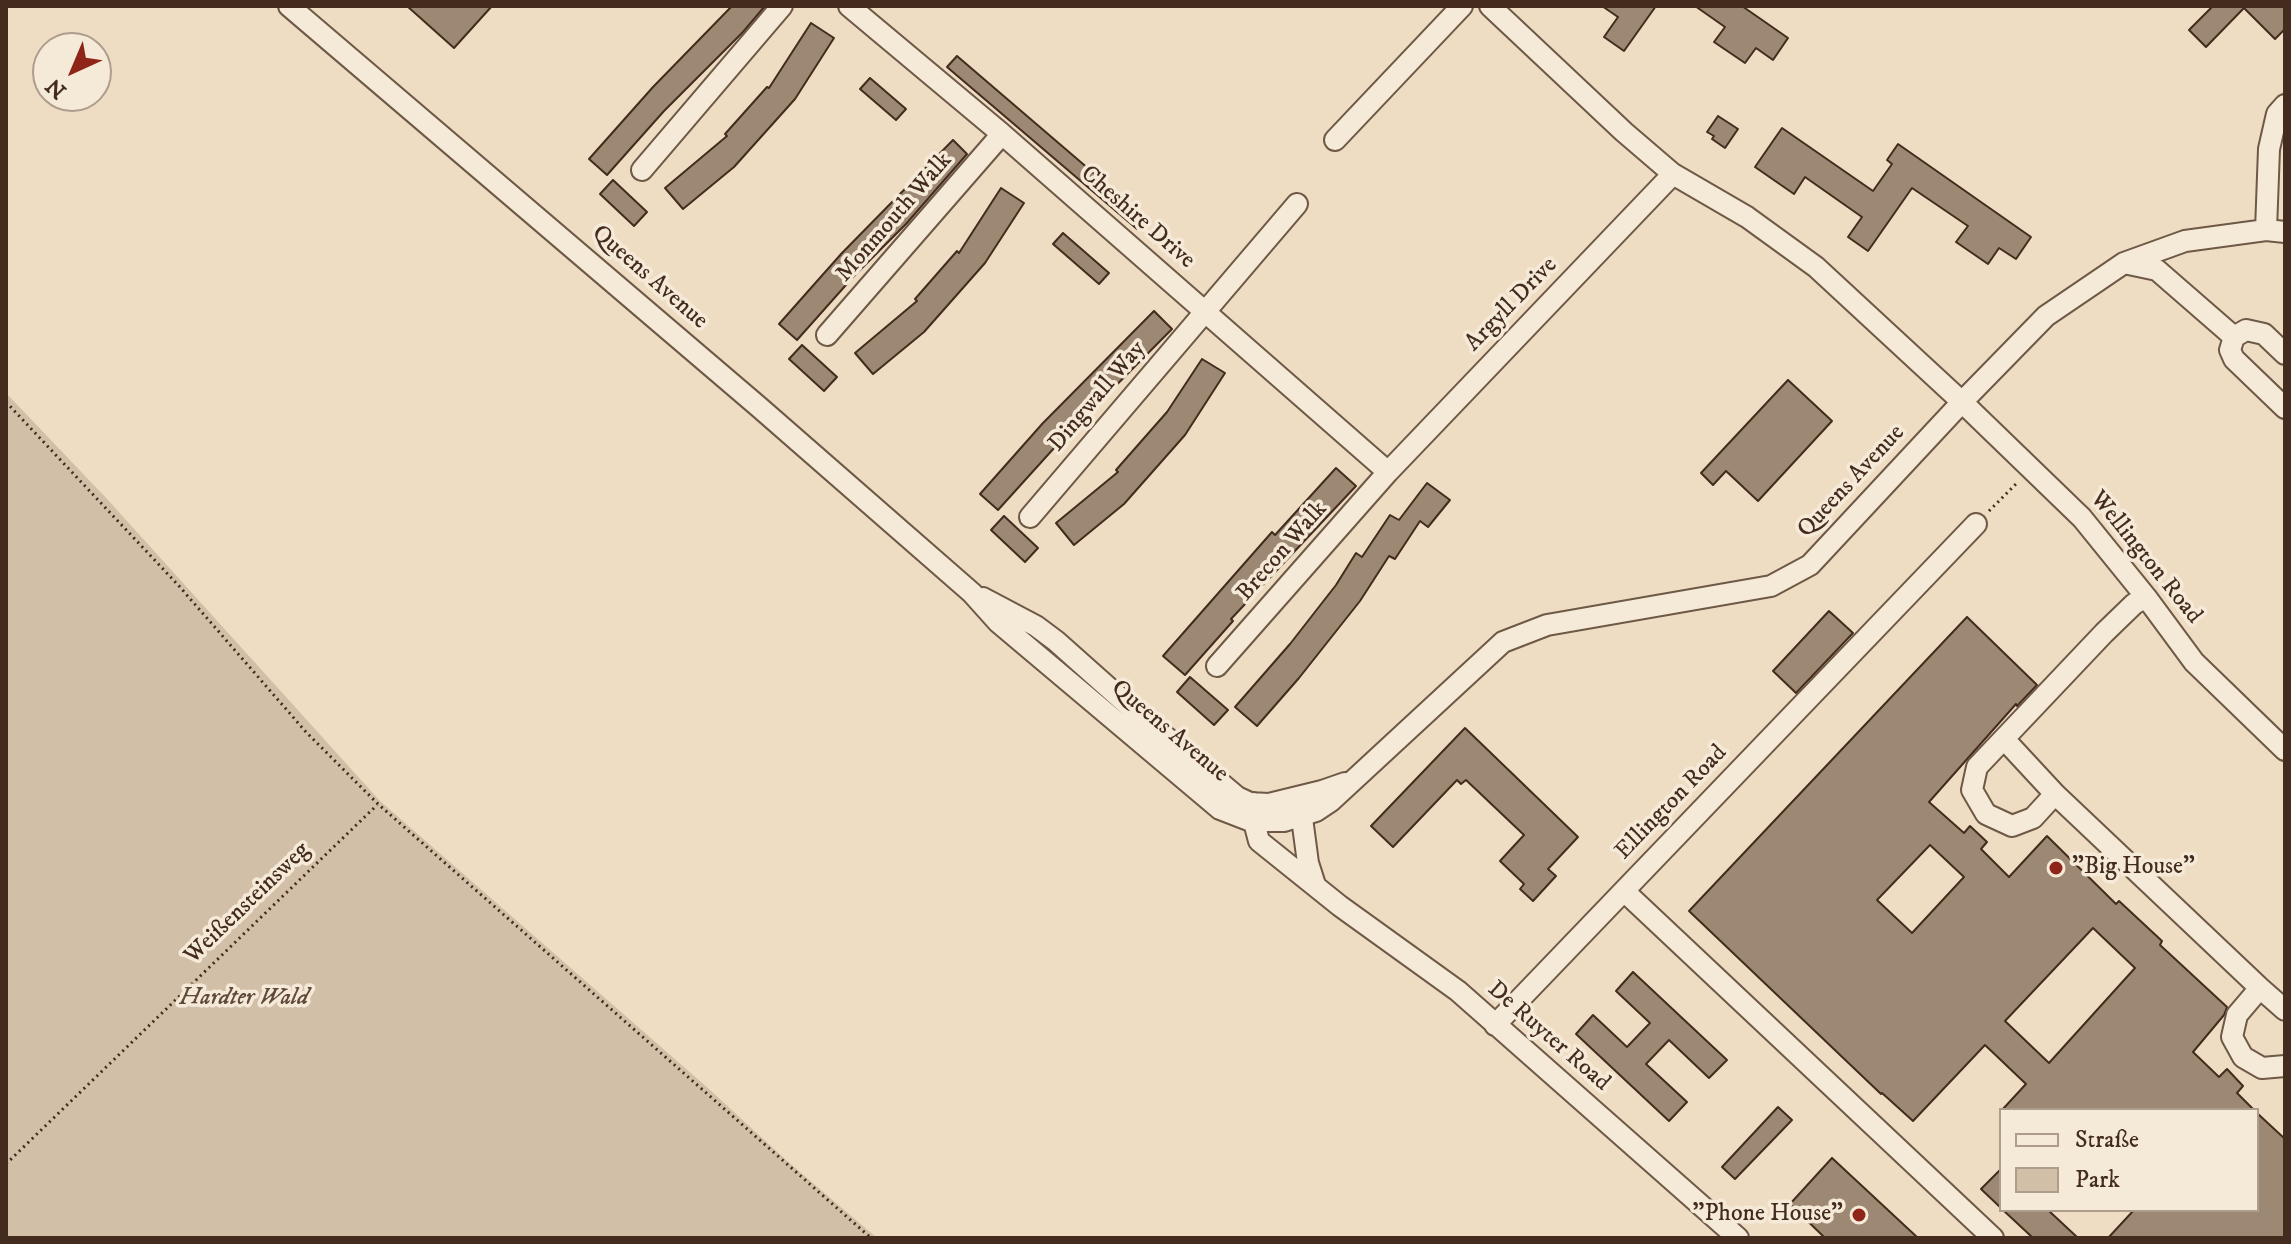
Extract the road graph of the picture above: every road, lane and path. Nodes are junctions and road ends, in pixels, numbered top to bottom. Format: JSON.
{"nodes":[{"id":1,"x":289,"y":6,"type":"edge"},
{"id":2,"x":782,"y":6,"type":"edge"},
{"id":3,"x":849,"y":6,"type":"edge"},
{"id":4,"x":1462,"y":6,"type":"edge"},
{"id":5,"x":1490,"y":6,"type":"edge"},
{"id":6,"x":2285,"y":105,"type":"edge"},
{"id":7,"x":1002,"y":134,"type":"junction"},
{"id":8,"x":1335,"y":140,"type":"dead end"},
{"id":9,"x":642,"y":170,"type":"dead end"},
{"id":10,"x":1673,"y":174,"type":"junction"},
{"id":11,"x":1297,"y":204,"type":"dead end"},
{"id":12,"x":2275,"y":231,"type":"edge"},
{"id":13,"x":2124,"y":263,"type":"junction"},
{"id":14,"x":1205,"y":312,"type":"junction"},
{"id":15,"x":827,"y":335,"type":"dead end"},
{"id":16,"x":2234,"y":337,"type":"junction"},
{"id":17,"x":2285,"y":354,"type":"edge"},
{"id":18,"x":6,"y":402,"type":"edge"},
{"id":19,"x":1962,"y":402,"type":"junction"},
{"id":20,"x":2285,"y":408,"type":"edge"},
{"id":21,"x":2032,"y":469,"type":"junction"},
{"id":22,"x":1388,"y":472,"type":"junction"},
{"id":23,"x":1030,"y":517,"type":"dead end"},
{"id":24,"x":1976,"y":524,"type":"joint"},
{"id":25,"x":2146,"y":597,"type":"junction"},
{"id":26,"x":1217,"y":666,"type":"dead end"},
{"id":27,"x":2004,"y":739,"type":"junction"},
{"id":28,"x":2285,"y":750,"type":"edge"},
{"id":29,"x":2055,"y":794,"type":"junction"},
{"id":30,"x":378,"y":804,"type":"junction"},
{"id":31,"x":1300,"y":806,"type":"junction"},
{"id":32,"x":1254,"y":812,"type":"junction"},
{"id":33,"x":1315,"y":885,"type":"junction"},
{"id":34,"x":1624,"y":891,"type":"junction"},
{"id":35,"x":2260,"y":988,"type":"junction"},
{"id":36,"x":2285,"y":1010,"type":"edge"},
{"id":37,"x":1495,"y":1025,"type":"junction"},
{"id":38,"x":2285,"y":1066,"type":"edge"},
{"id":39,"x":6,"y":1164,"type":"edge"},
{"id":40,"x":871,"y":1238,"type":"edge"},
{"id":41,"x":1738,"y":1238,"type":"edge"},
{"id":42,"x":1993,"y":1238,"type":"edge"}],
"edges":[{"from":1,"to":32,"type":"lane","name":"Queens Avenue"},
{"from":2,"to":9,"type":"lane"},
{"from":3,"to":7,"type":"lane","name":"Cheshire Drive"},
{"from":4,"to":8,"type":"lane"},
{"from":5,"to":10,"type":"lane","name":"Wellington Road"},
{"from":6,"to":12,"type":"lane"},
{"from":7,"to":14,"type":"lane","name":"Cheshire Drive"},
{"from":7,"to":15,"type":"lane","name":"Monmouth Walk"},
{"from":10,"to":19,"type":"lane","name":"Wellington Road"},
{"from":10,"to":22,"type":"lane","name":"Argyll Drive"},
{"from":11,"to":14,"type":"lane","name":"Dingwall Way"},
{"from":12,"to":13,"type":"lane","name":"Queens Avenue"},
{"from":13,"to":16,"type":"lane"},
{"from":13,"to":19,"type":"lane","name":"Queens Avenue"},
{"from":14,"to":22,"type":"lane","name":"Cheshire Drive"},
{"from":14,"to":23,"type":"lane","name":"Dingwall Way"},
{"from":16,"to":17,"type":"lane"},
{"from":16,"to":20,"type":"lane"},
{"from":18,"to":30,"type":"path"},
{"from":19,"to":21,"type":"lane","name":"Wellington Road"},
{"from":19,"to":31,"type":"lane","name":"Queens Avenue"},
{"from":21,"to":24,"type":"path"},
{"from":21,"to":25,"type":"lane","name":"Wellington Road"},
{"from":22,"to":26,"type":"lane","name":"Brecon Walk"},
{"from":24,"to":34,"type":"lane","name":"Ellington Road"},
{"from":25,"to":27,"type":"lane"},
{"from":25,"to":28,"type":"lane","name":"Wellington Road"},
{"from":27,"to":29,"type":"lane"},
{"from":27,"to":29,"type":"lane"},
{"from":29,"to":35,"type":"lane"},
{"from":30,"to":39,"type":"path","name":"Weißensteinsweg"},
{"from":30,"to":40,"type":"path"},
{"from":31,"to":32,"type":"lane","name":"Queens Avenue"},
{"from":31,"to":33,"type":"lane"},
{"from":32,"to":33,"type":"lane","name":"De Ruyter Road"},
{"from":33,"to":37,"type":"lane","name":"De Ruyter Road"},
{"from":34,"to":37,"type":"lane"},
{"from":34,"to":42,"type":"lane","name":"Ellington Road"},
{"from":35,"to":36,"type":"lane"},
{"from":35,"to":38,"type":"lane"},
{"from":37,"to":41,"type":"lane","name":"De Ruyter Road"}]}
